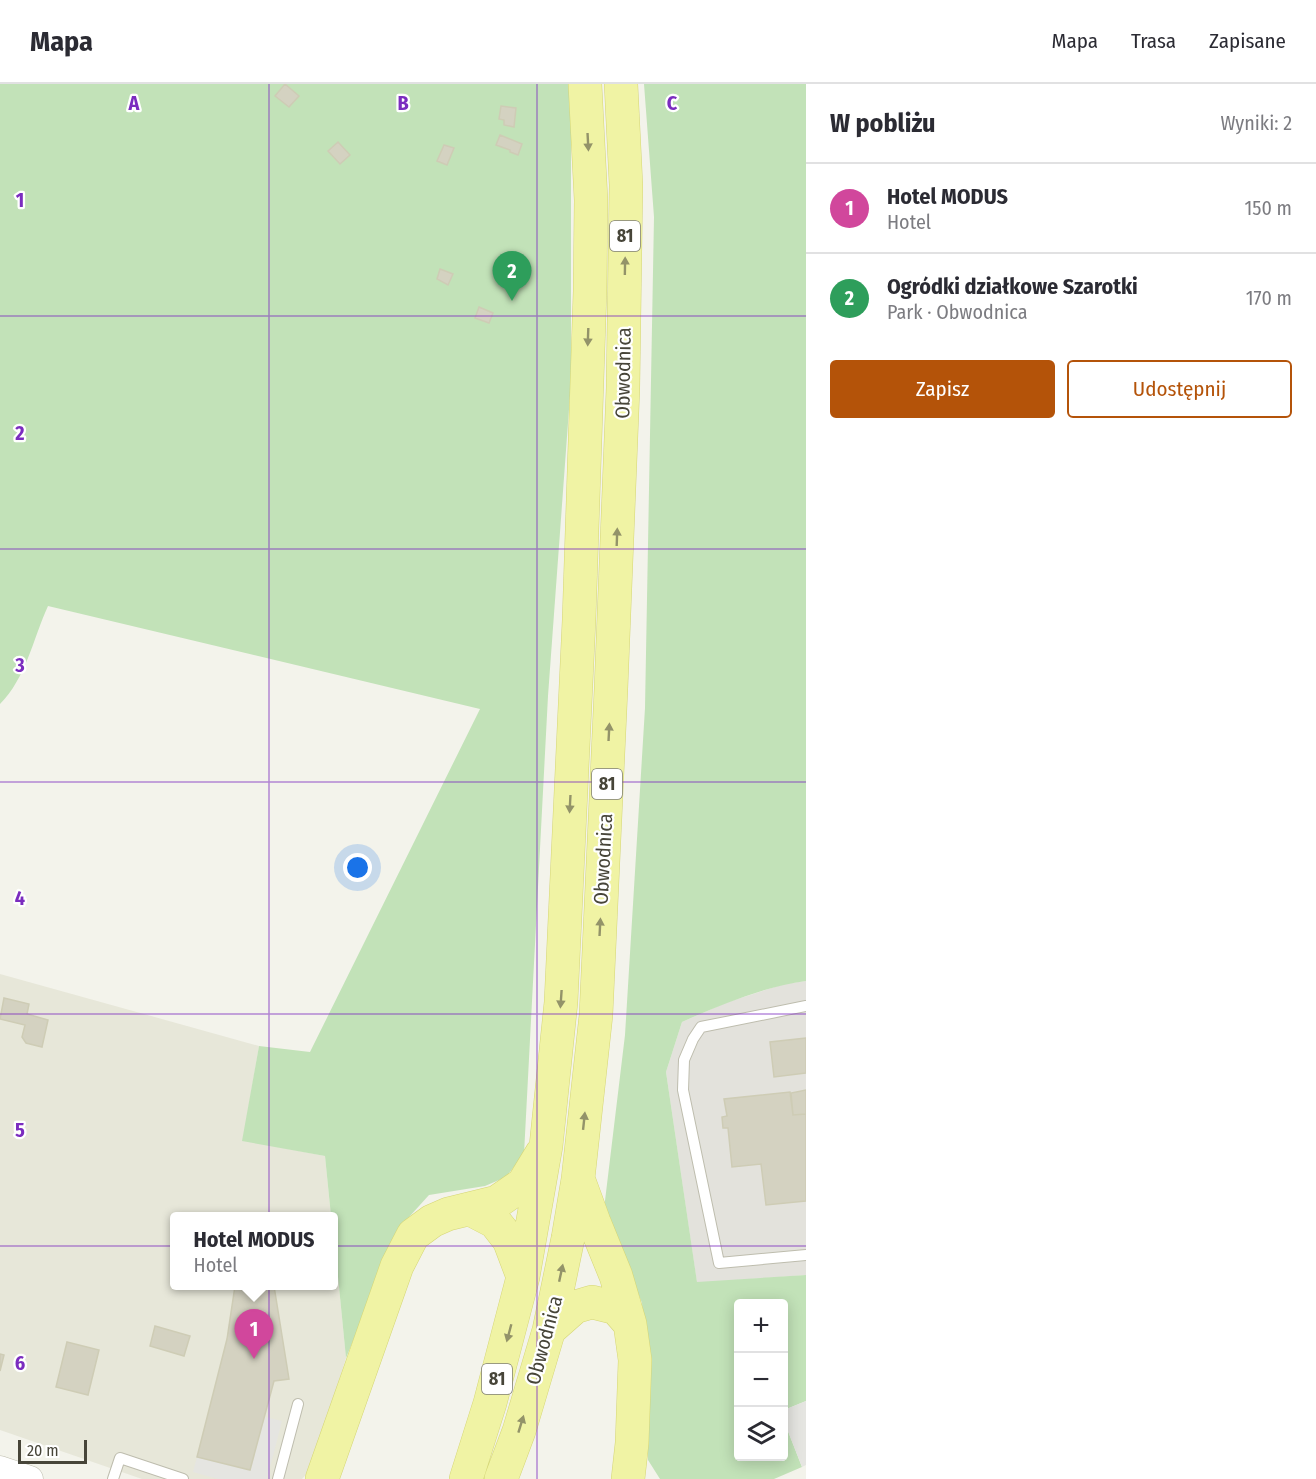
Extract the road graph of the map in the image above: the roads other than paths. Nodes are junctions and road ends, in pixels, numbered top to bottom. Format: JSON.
{"nodes":[{"id":1,"x":585,"y":84,"type":"edge"},
{"id":2,"x":621,"y":84,"type":"edge"},
{"id":3,"x":806,"y":1006,"type":"edge"},
{"id":4,"x":546,"y":1146,"type":"junction"},
{"id":5,"x":578,"y":1179,"type":"junction"},
{"id":6,"x":470,"y":1209,"type":"junction"},
{"id":7,"x":806,"y":1255,"type":"edge"},
{"id":8,"x":524,"y":1277,"type":"junction"},
{"id":9,"x":630,"y":1324,"type":"junction"},
{"id":10,"x":549,"y":1330,"type":"junction"},
{"id":11,"x":298,"y":1404,"type":"dead end"},
{"id":12,"x":632,"y":1443,"type":"junction"},
{"id":13,"x":0,"y":1469,"type":"edge"},
{"id":14,"x":30,"y":1479,"type":"edge"},
{"id":15,"x":113,"y":1479,"type":"edge"},
{"id":16,"x":183,"y":1479,"type":"edge"},
{"id":17,"x":278,"y":1479,"type":"edge"},
{"id":18,"x":322,"y":1479,"type":"edge"},
{"id":19,"x":466,"y":1479,"type":"edge"},
{"id":20,"x":501,"y":1479,"type":"edge"},
{"id":21,"x":628,"y":1479,"type":"edge"},
{"id":22,"x":640,"y":1479,"type":"edge"}],
"edges":[{"from":1,"to":4,"type":"main road","name":"Obwodnica","number":"81","one_way":true},
{"from":5,"to":2,"type":"main road","name":"Obwodnica","number":"81","one_way":true},
{"from":3,"to":7,"type":"lane"},
{"from":4,"to":6,"type":"main road"},
{"from":4,"to":8,"type":"main road","name":"Obwodnica","number":"81"},
{"from":5,"to":9,"type":"main road"},
{"from":10,"to":5,"type":"main road","name":"Obwodnica","number":"81","one_way":true},
{"from":6,"to":8,"type":"main road"},
{"from":6,"to":18,"type":"main road"},
{"from":8,"to":19,"type":"main road","name":"Obwodnica","number":"81","one_way":true},
{"from":9,"to":10,"type":"main road"},
{"from":9,"to":12,"type":"main road"},
{"from":20,"to":10,"type":"main road","name":"Obwodnica","number":"81","one_way":true},
{"from":11,"to":17,"type":"lane"},
{"from":12,"to":21,"type":"main road"},
{"from":12,"to":22,"type":"main road"},
{"from":13,"to":14,"type":"street"},
{"from":15,"to":16,"type":"lane"}]}
